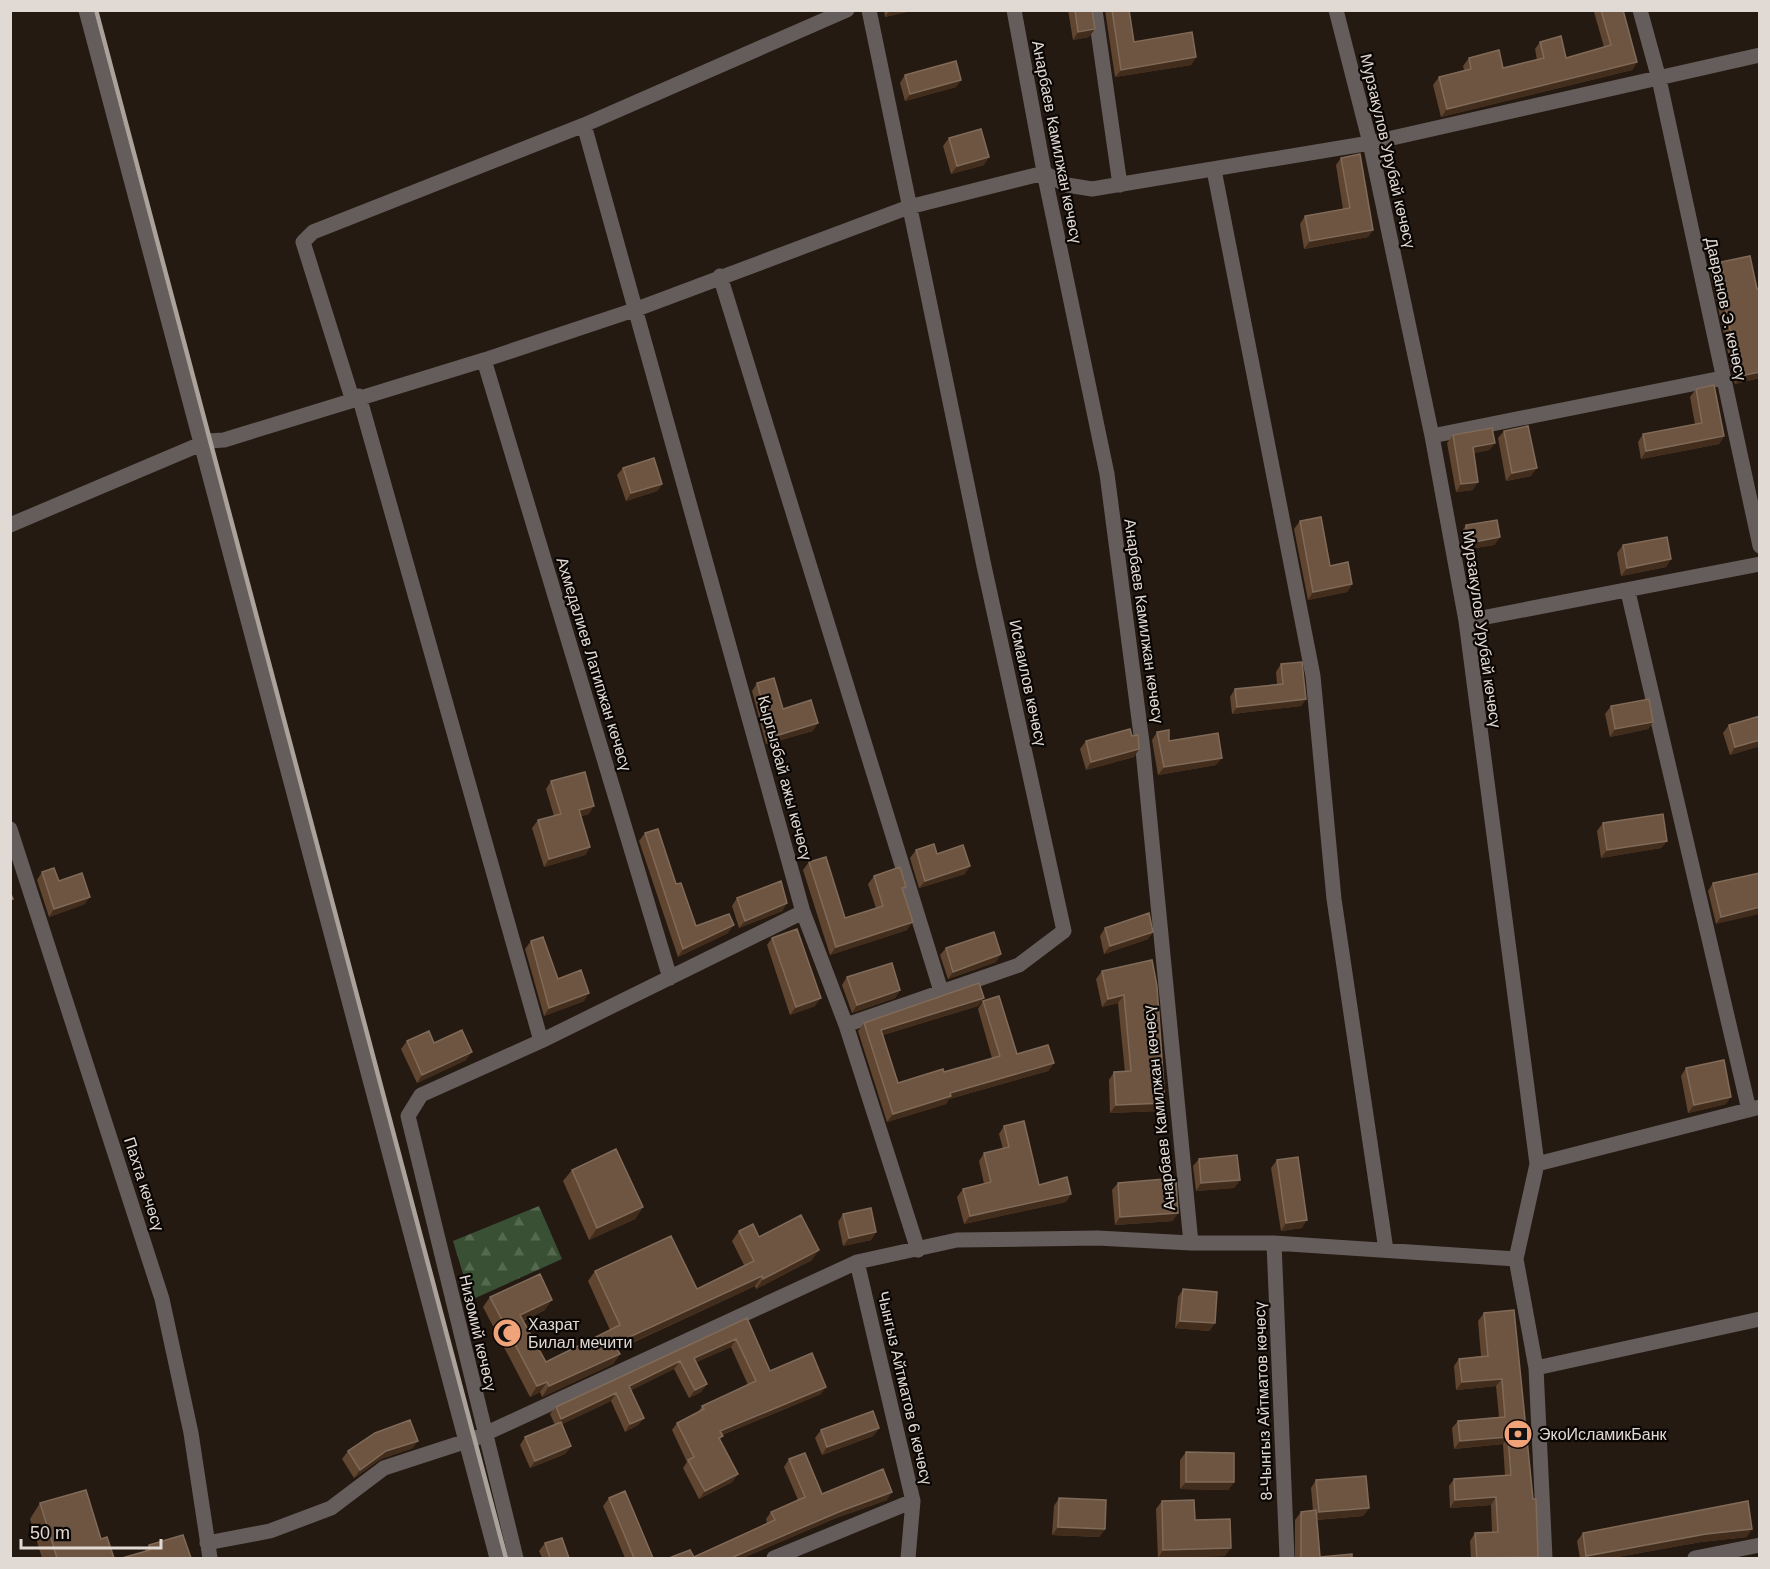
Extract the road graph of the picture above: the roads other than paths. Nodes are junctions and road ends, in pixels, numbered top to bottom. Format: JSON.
{"nodes":[{"id":1,"x":86,"y":10,"type":"edge"},
{"id":2,"x":847,"y":10,"type":"edge"},
{"id":3,"x":869,"y":10,"type":"edge"},
{"id":4,"x":1014,"y":10,"type":"edge"},
{"id":5,"x":1095,"y":10,"type":"edge"},
{"id":6,"x":1336,"y":10,"type":"edge"},
{"id":7,"x":1640,"y":10,"type":"edge"},
{"id":8,"x":1760,"y":56,"type":"edge"},
{"id":9,"x":1659,"y":79,"type":"junction"},
{"id":10,"x":584,"y":125,"type":"junction"},
{"id":11,"x":1370,"y":143,"type":"junction"},
{"id":12,"x":1214,"y":170,"type":"junction"},
{"id":13,"x":1044,"y":173,"type":"junction"},
{"id":14,"x":1120,"y":185,"type":"junction"},
{"id":15,"x":909,"y":207,"type":"junction"},
{"id":16,"x":720,"y":276,"type":"junction"},
{"id":17,"x":637,"y":309,"type":"junction"},
{"id":18,"x":484,"y":360,"type":"junction"},
{"id":19,"x":1722,"y":378,"type":"junction"},
{"id":20,"x":356,"y":397,"type":"junction"},
{"id":21,"x":1432,"y":436,"type":"junction"},
{"id":22,"x":200,"y":444,"type":"junction"},
{"id":23,"x":10,"y":525,"type":"edge"},
{"id":24,"x":1760,"y":546,"type":"edge"},
{"id":25,"x":1760,"y":564,"type":"edge"},
{"id":26,"x":1628,"y":592,"type":"junction"},
{"id":27,"x":1466,"y":621,"type":"junction"},
{"id":28,"x":10,"y":829,"type":"edge"},
{"id":29,"x":803,"y":912,"type":"junction"},
{"id":30,"x":670,"y":978,"type":"junction"},
{"id":31,"x":941,"y":991,"type":"junction"},
{"id":32,"x":846,"y":1025,"type":"junction"},
{"id":33,"x":542,"y":1041,"type":"junction"},
{"id":34,"x":1754,"y":1108,"type":"edge"},
{"id":35,"x":1537,"y":1164,"type":"junction"},
{"id":36,"x":1191,"y":1243,"type":"junction"},
{"id":37,"x":1274,"y":1243,"type":"junction"},
{"id":38,"x":918,"y":1250,"type":"junction"},
{"id":39,"x":1386,"y":1250,"type":"junction"},
{"id":40,"x":1516,"y":1259,"type":"junction"},
{"id":41,"x":857,"y":1262,"type":"junction"},
{"id":42,"x":1760,"y":1319,"type":"edge"},
{"id":43,"x":1536,"y":1368,"type":"junction"},
{"id":44,"x":484,"y":1435,"type":"junction"},
{"id":45,"x":465,"y":1442,"type":"junction"},
{"id":46,"x":913,"y":1502,"type":"junction"},
{"id":47,"x":207,"y":1543,"type":"junction"},
{"id":48,"x":1760,"y":1545,"type":"edge"},
{"id":49,"x":210,"y":1558,"type":"edge"},
{"id":50,"x":497,"y":1558,"type":"edge"},
{"id":51,"x":516,"y":1558,"type":"edge"},
{"id":52,"x":774,"y":1558,"type":"edge"},
{"id":53,"x":908,"y":1558,"type":"edge"},
{"id":54,"x":1287,"y":1558,"type":"edge"},
{"id":55,"x":1545,"y":1558,"type":"edge"},
{"id":56,"x":1695,"y":1558,"type":"edge"}],
"edges":[{"from":1,"to":22,"type":"street"},
{"from":2,"to":10,"type":"street"},
{"from":3,"to":15,"type":"street"},
{"from":4,"to":13,"type":"street","name":"Анарбаев Камилжан көчөсү"},
{"from":5,"to":14,"type":"street"},
{"from":6,"to":11,"type":"street","name":"Мурзакулов Урубай көчөсү"},
{"from":7,"to":9,"type":"street","name":"Давранов Э. көчөсү"},
{"from":8,"to":9,"type":"street"},
{"from":9,"to":11,"type":"street"},
{"from":9,"to":19,"type":"street","name":"Давранов Э. көчөсү"},
{"from":10,"to":17,"type":"street","name":"Кыргызбай ажы көчөсү"},
{"from":10,"to":20,"type":"street"},
{"from":11,"to":12,"type":"street"},
{"from":11,"to":21,"type":"street","name":"Мурзакулов Урубай көчөсү"},
{"from":12,"to":14,"type":"street"},
{"from":12,"to":39,"type":"street"},
{"from":13,"to":14,"type":"street"},
{"from":13,"to":15,"type":"street"},
{"from":13,"to":36,"type":"street","name":"Анарбаев Камилжан көчөсү"},
{"from":15,"to":16,"type":"street"},
{"from":15,"to":31,"type":"street","name":"Исмаилов көчөсү"},
{"from":16,"to":17,"type":"street"},
{"from":16,"to":31,"type":"street"},
{"from":17,"to":18,"type":"street"},
{"from":17,"to":29,"type":"street","name":"Кыргызбай ажы көчөсү"},
{"from":18,"to":20,"type":"street"},
{"from":18,"to":30,"type":"street","name":"Ахмедалиев Латипжан көчөсү"},
{"from":19,"to":21,"type":"street"},
{"from":19,"to":24,"type":"street","name":"Давранов Э. көчөсү"},
{"from":20,"to":22,"type":"street"},
{"from":20,"to":33,"type":"street"},
{"from":21,"to":27,"type":"street","name":"Мурзакулов Урубай көчөсү"},
{"from":22,"to":23,"type":"street"},
{"from":22,"to":45,"type":"street"},
{"from":25,"to":26,"type":"street"},
{"from":26,"to":27,"type":"street"},
{"from":26,"to":34,"type":"street"},
{"from":27,"to":35,"type":"street","name":"Мурзакулов Урубай көчөсү"},
{"from":28,"to":47,"type":"street","name":"Пахта көчөсү"},
{"from":29,"to":30,"type":"street"},
{"from":29,"to":32,"type":"street","name":"Кыргызбай ажы көчөсү"},
{"from":30,"to":33,"type":"street"},
{"from":31,"to":32,"type":"street","name":"Исмаилов көчөсү"},
{"from":32,"to":38,"type":"street","name":"Кыргызбай ажы көчөсү"},
{"from":33,"to":44,"type":"street","name":"Низомий көчөсү"},
{"from":34,"to":35,"type":"street"},
{"from":35,"to":40,"type":"street","name":"Мурзакулов Урубай көчөсү"},
{"from":36,"to":37,"type":"street"},
{"from":36,"to":38,"type":"street"},
{"from":37,"to":39,"type":"street"},
{"from":37,"to":54,"type":"street","name":"8-Чынгыз Айтматов көчөсү"},
{"from":38,"to":41,"type":"street"},
{"from":39,"to":40,"type":"street"},
{"from":40,"to":43,"type":"street"},
{"from":41,"to":44,"type":"street"},
{"from":41,"to":46,"type":"street","name":"Чынгыз Айтматов 6 көчөсү"},
{"from":42,"to":43,"type":"street"},
{"from":43,"to":55,"type":"street"},
{"from":44,"to":45,"type":"street"},
{"from":44,"to":51,"type":"street","name":"Низомий көчөсү"},
{"from":45,"to":47,"type":"street"},
{"from":45,"to":50,"type":"street"},
{"from":46,"to":52,"type":"street"},
{"from":46,"to":53,"type":"street","name":"Чынгыз Айтматов 6 көчөсү"},
{"from":47,"to":49,"type":"street","name":"Пахта көчөсү"},
{"from":48,"to":56,"type":"street"}]}
